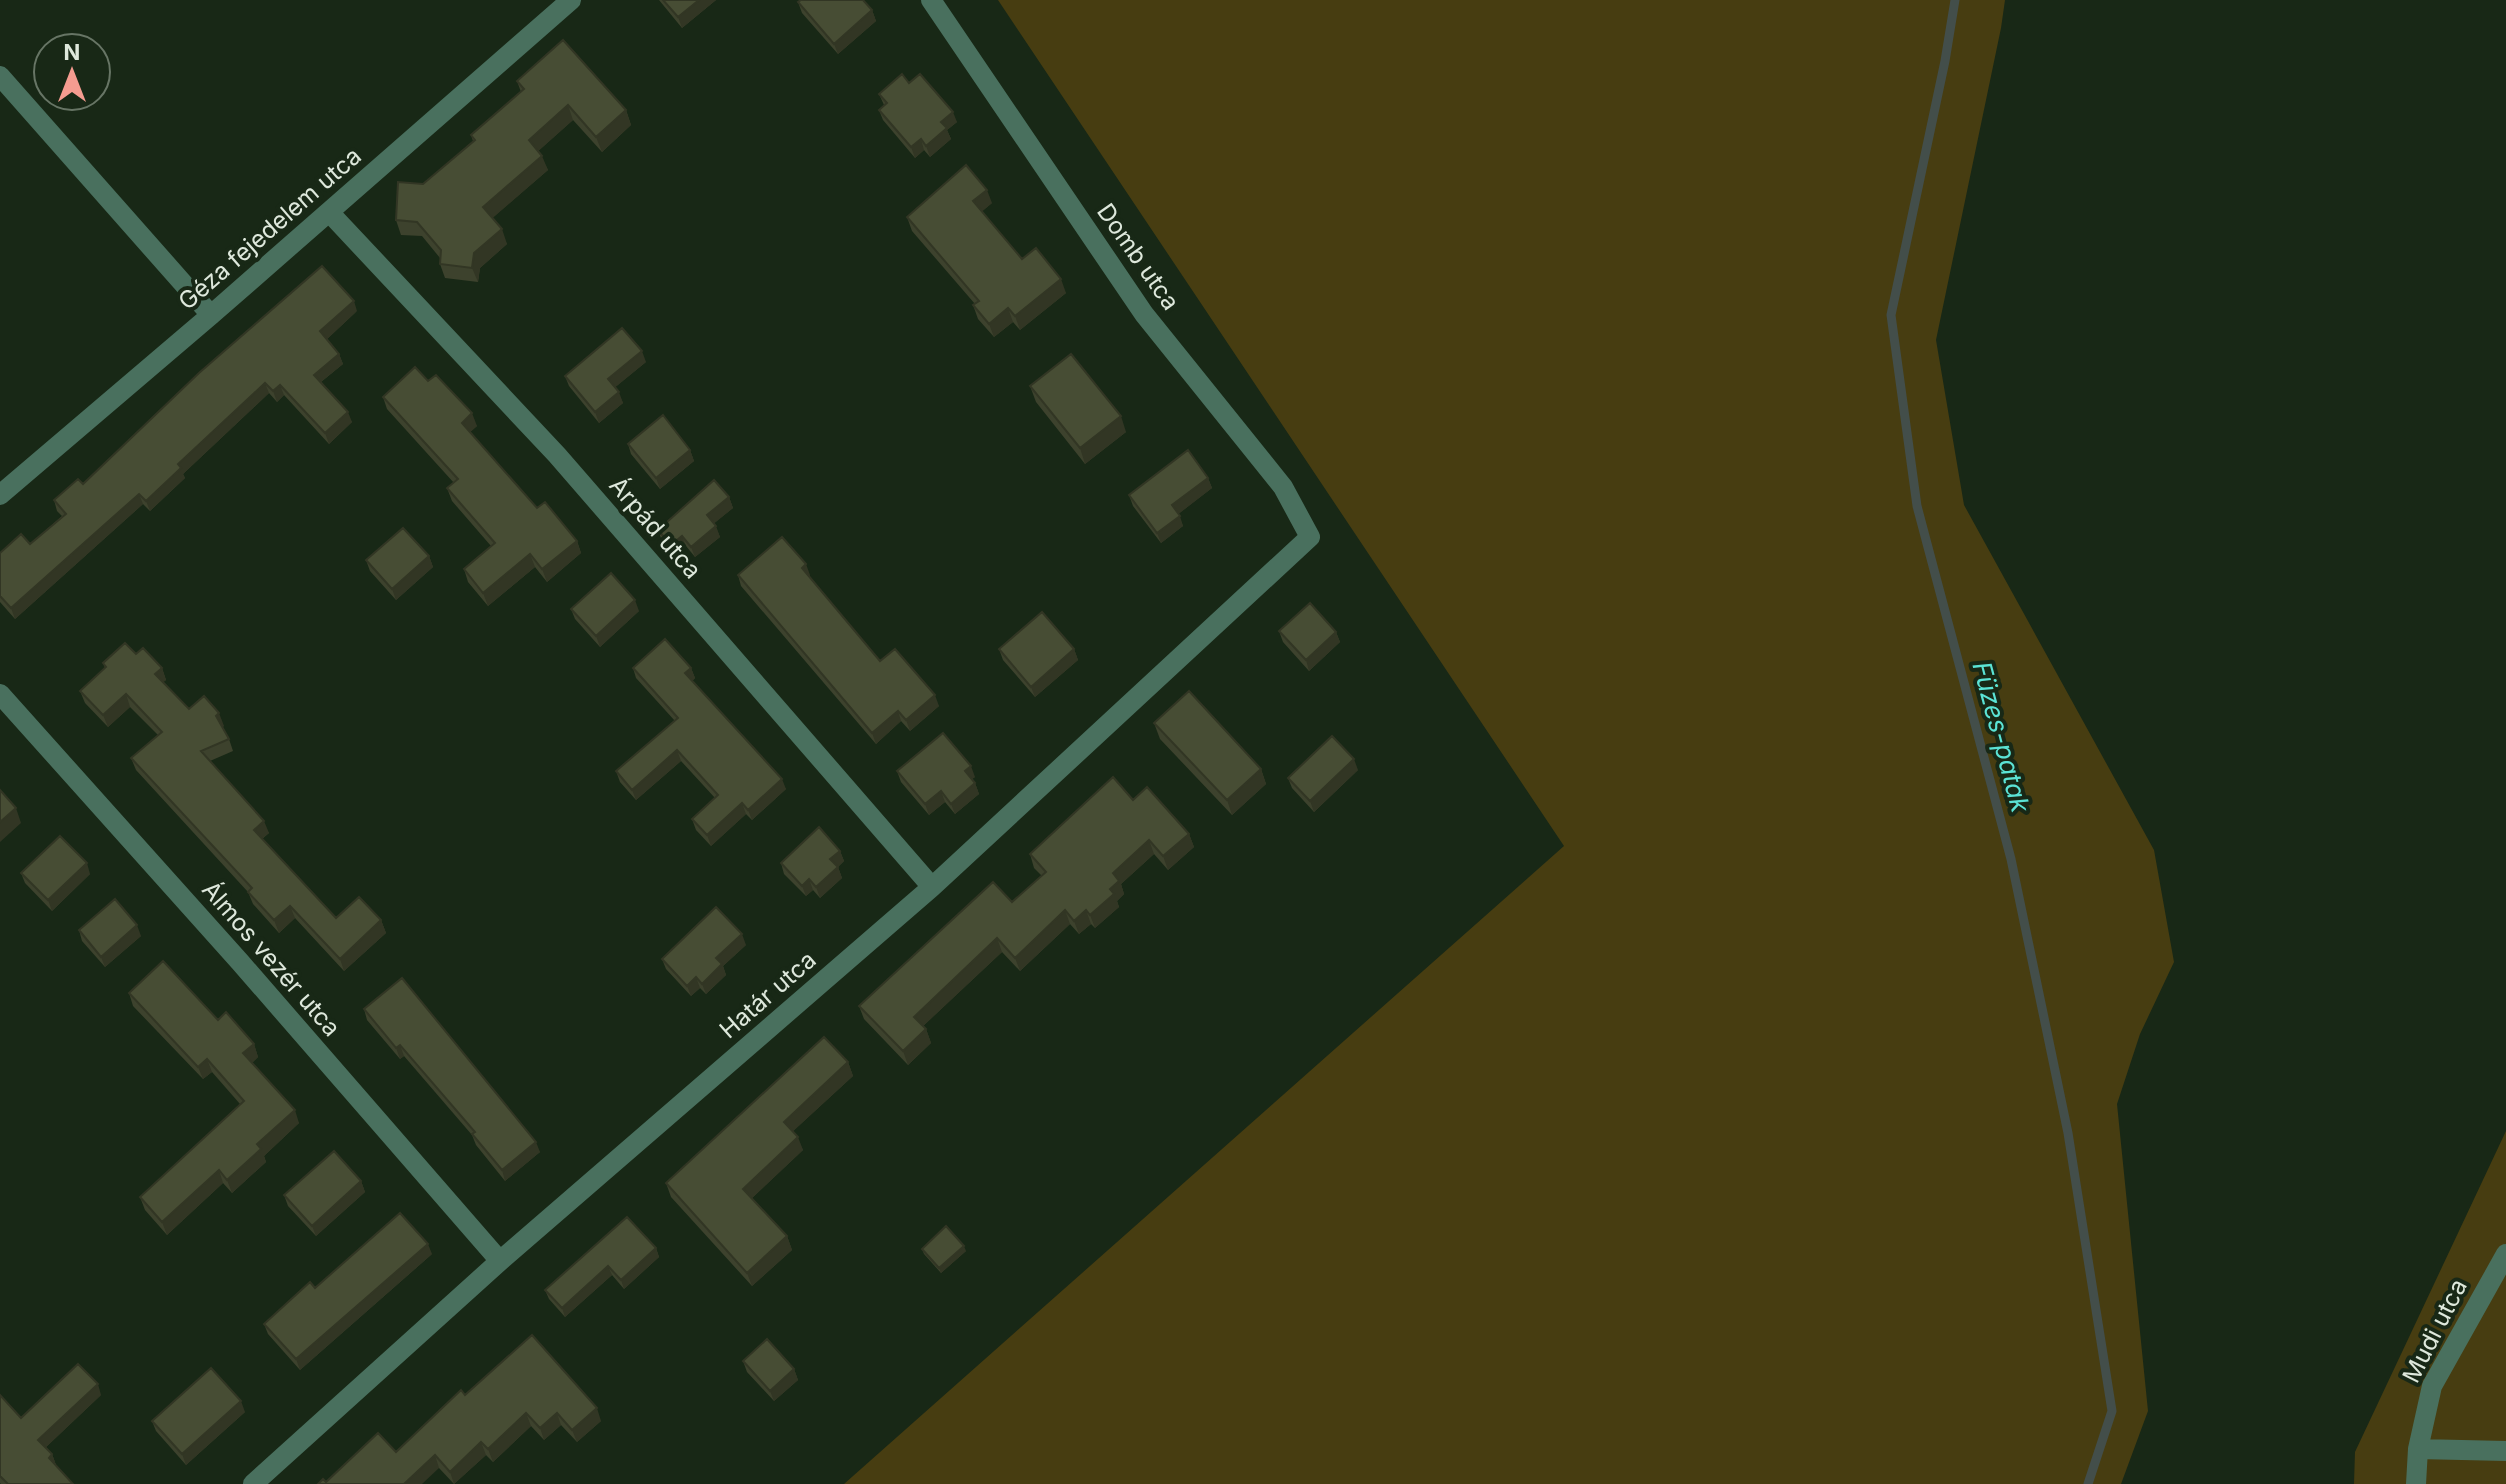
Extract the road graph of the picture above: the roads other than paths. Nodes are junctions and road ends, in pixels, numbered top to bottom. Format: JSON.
{"nodes":[{"id":1,"x":571,"y":0,"type":"edge"},
{"id":2,"x":931,"y":0,"type":"edge"},
{"id":3,"x":0,"y":76,"type":"edge"},
{"id":4,"x":329,"y":212,"type":"junction"},
{"id":5,"x":211,"y":315,"type":"junction"},
{"id":6,"x":0,"y":495,"type":"edge"},
{"id":7,"x":1310,"y":537,"type":"joint"},
{"id":8,"x":0,"y":694,"type":"edge"},
{"id":9,"x":932,"y":887,"type":"junction"},
{"id":10,"x":2506,"y":1254,"type":"edge"},
{"id":11,"x":500,"y":1261,"type":"junction"},
{"id":12,"x":2418,"y":1449,"type":"junction"},
{"id":13,"x":2506,"y":1451,"type":"edge"},
{"id":14,"x":253,"y":1484,"type":"edge"},
{"id":15,"x":2416,"y":1484,"type":"edge"}],
"edges":[{"from":1,"to":4,"type":"street","name":"Géza fejedelem utca"},
{"from":2,"to":7,"type":"street","name":"Domb utca"},
{"from":3,"to":5,"type":"street"},
{"from":4,"to":5,"type":"street","name":"Géza fejedelem utca"},
{"from":4,"to":9,"type":"street","name":"Árpád utca"},
{"from":5,"to":6,"type":"street","name":"Géza fejedelem utca"},
{"from":7,"to":9,"type":"street","name":"Határ utca"},
{"from":8,"to":11,"type":"street","name":"Álmos vezér utca"},
{"from":9,"to":11,"type":"street","name":"Határ utca"},
{"from":10,"to":12,"type":"street","name":"Mudi utca"},
{"from":11,"to":14,"type":"street","name":"Határ utca"},
{"from":12,"to":13,"type":"street"},
{"from":12,"to":15,"type":"street","name":"Mudi utca"}]}
